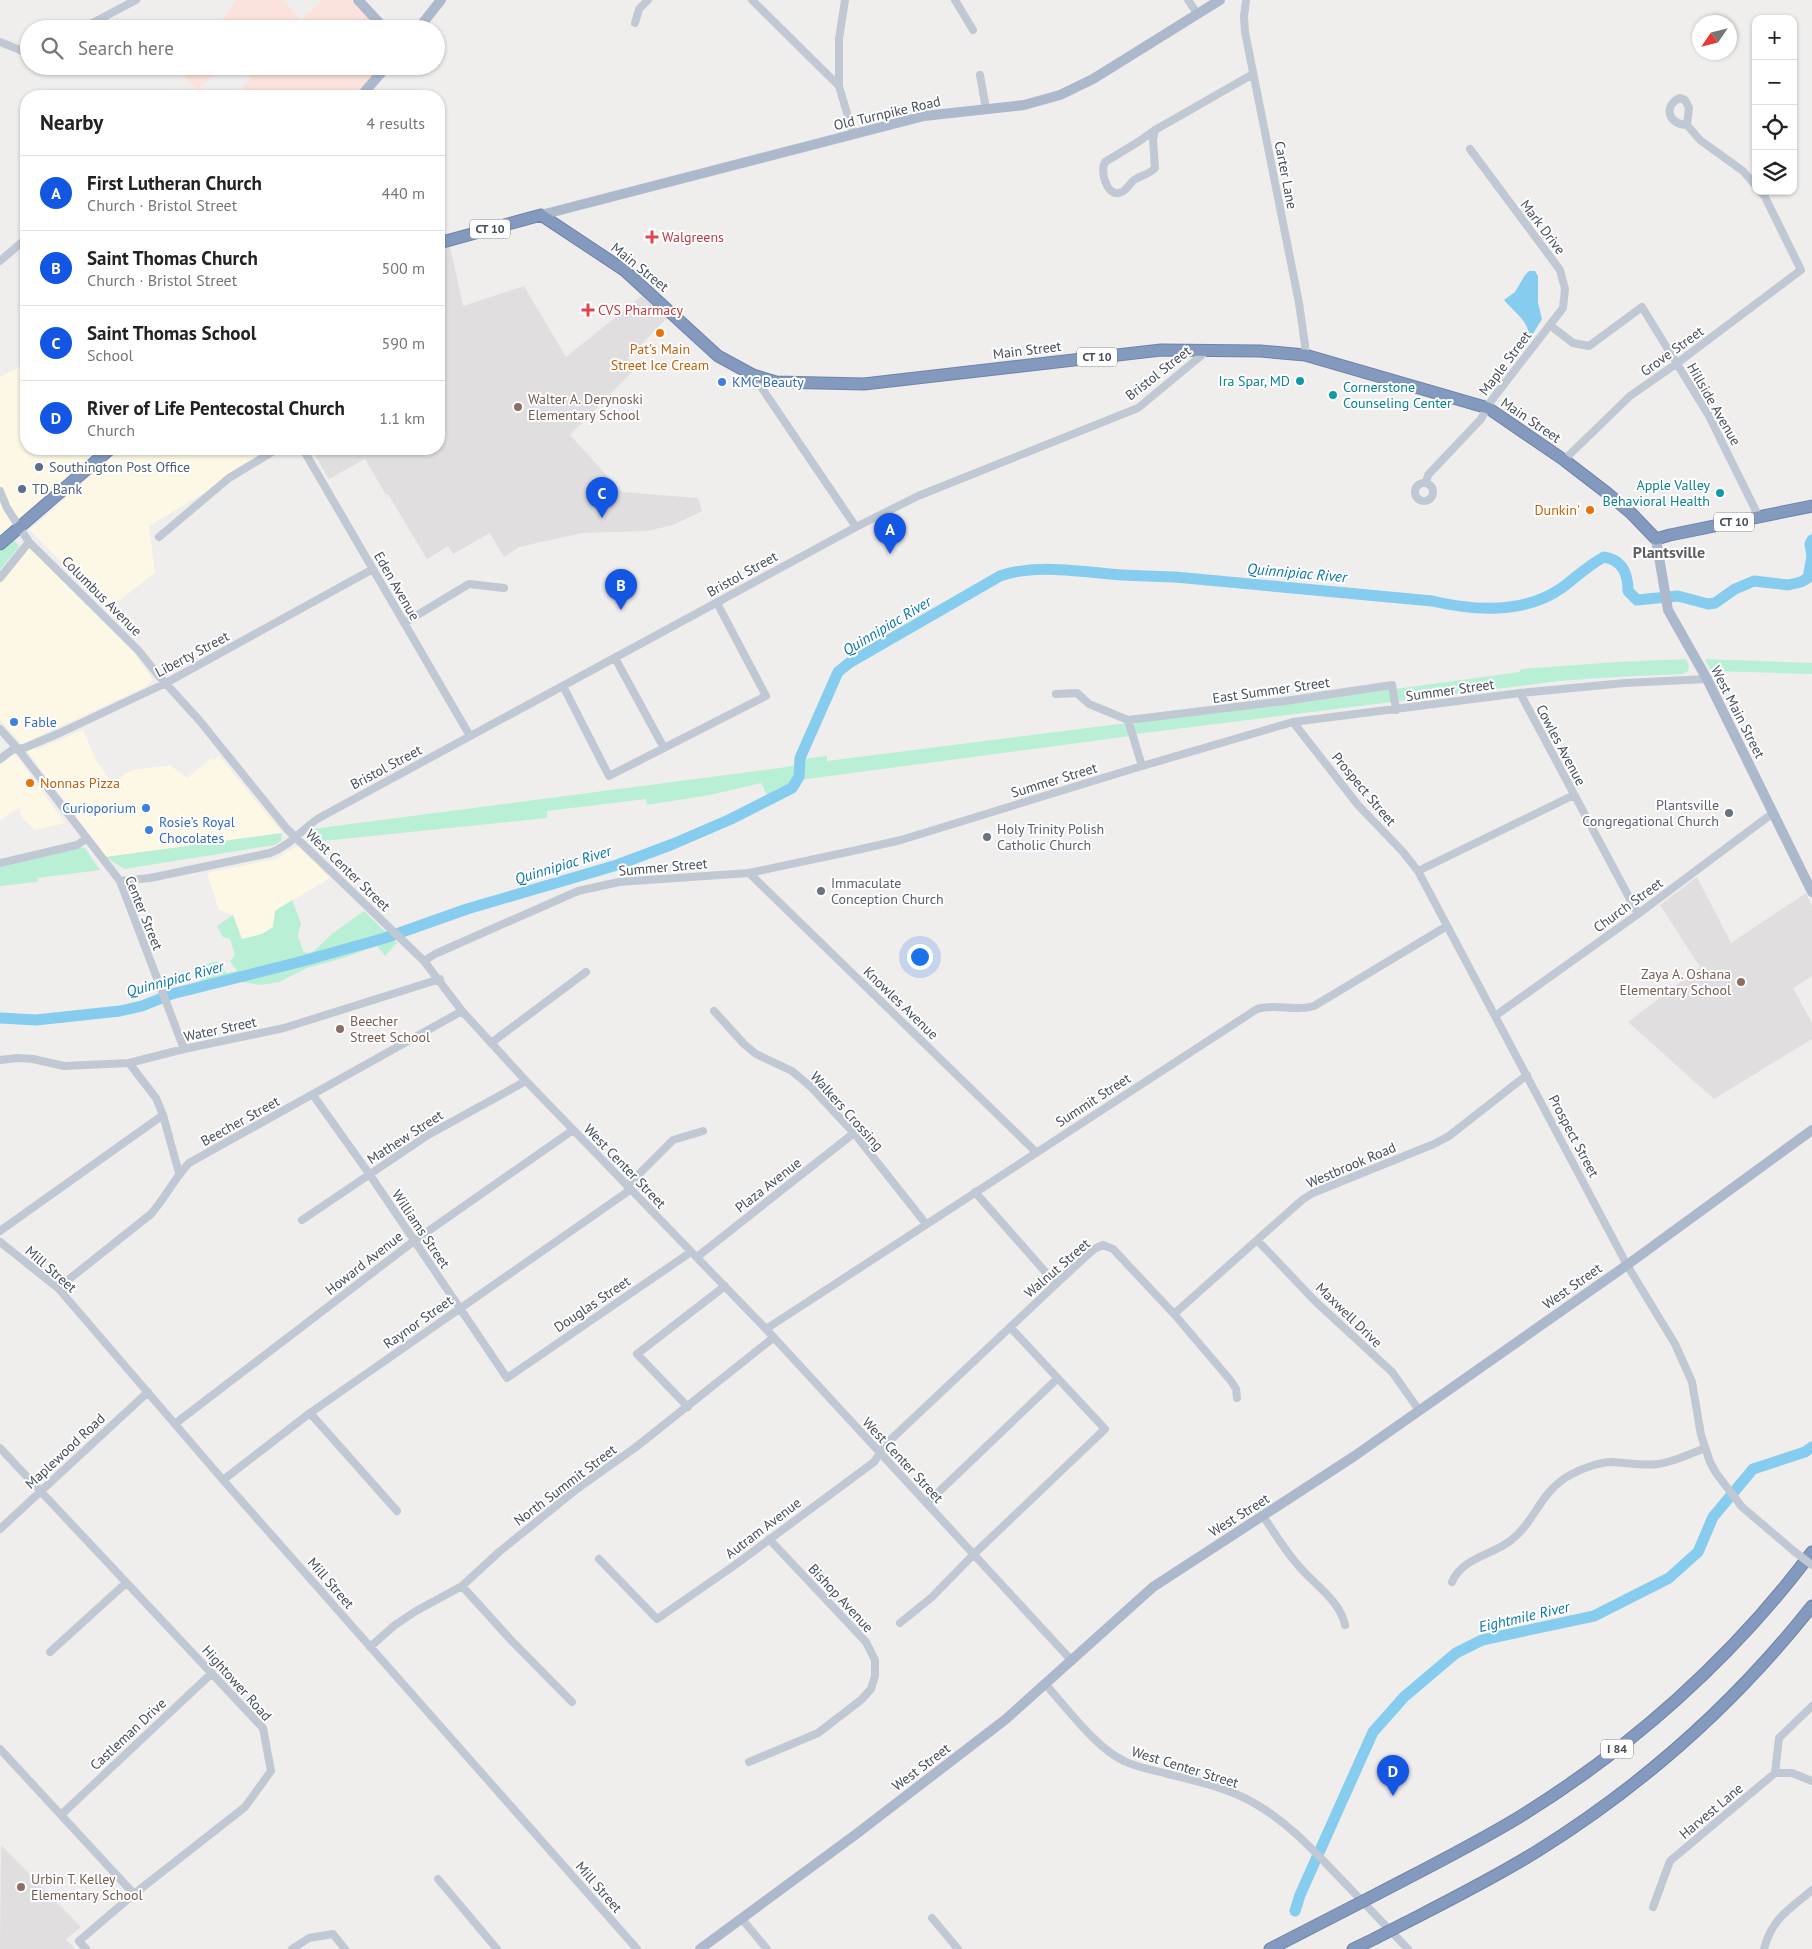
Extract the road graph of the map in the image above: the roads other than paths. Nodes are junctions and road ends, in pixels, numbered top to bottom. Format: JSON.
{"nodes":[{"id":1,"x":136,"y":0,"type":"edge"},
{"id":2,"x":358,"y":0,"type":"edge"},
{"id":3,"x":442,"y":0,"type":"edge"},
{"id":4,"x":648,"y":0,"type":"edge"},
{"id":5,"x":752,"y":0,"type":"edge"},
{"id":6,"x":845,"y":0,"type":"edge"},
{"id":7,"x":955,"y":0,"type":"edge"},
{"id":8,"x":1188,"y":0,"type":"edge"},
{"id":9,"x":1220,"y":0,"type":"edge"},
{"id":10,"x":1246,"y":0,"type":"edge"},
{"id":11,"x":1197,"y":13,"type":"junction"},
{"id":12,"x":98,"y":20,"type":"edge"},
{"id":13,"x":377,"y":20,"type":"edge"},
{"id":14,"x":425,"y":20,"type":"edge"},
{"id":15,"x":634,"y":23,"type":"dead end"},
{"id":16,"x":973,"y":30,"type":"dead end"},
{"id":17,"x":0,"y":42,"type":"edge"},
{"id":18,"x":20,"y":50,"type":"edge"},
{"id":19,"x":1253,"y":74,"type":"junction"},
{"id":20,"x":379,"y":75,"type":"edge"},
{"id":21,"x":980,"y":76,"type":"dead end"},
{"id":22,"x":839,"y":86,"type":"junction"},
{"id":23,"x":366,"y":90,"type":"edge"},
{"id":24,"x":986,"y":109,"type":"junction"},
{"id":25,"x":1688,"y":125,"type":"dead end"},
{"id":26,"x":1155,"y":130,"type":"junction"},
{"id":27,"x":853,"y":134,"type":"junction"},
{"id":28,"x":1470,"y":149,"type":"dead end"},
{"id":29,"x":1752,"y":181,"type":"edge"},
{"id":30,"x":1763,"y":195,"type":"edge"},
{"id":31,"x":541,"y":215,"type":"junction"},
{"id":32,"x":445,"y":241,"type":"edge"},
{"id":33,"x":20,"y":248,"type":"edge"},
{"id":34,"x":0,"y":260,"type":"edge"},
{"id":35,"x":1642,"y":307,"type":"joint"},
{"id":36,"x":1551,"y":326,"type":"junction"},
{"id":37,"x":1208,"y":350,"type":"junction"},
{"id":38,"x":1305,"y":355,"type":"junction"},
{"id":39,"x":1676,"y":364,"type":"junction"},
{"id":40,"x":753,"y":375,"type":"junction"},
{"id":41,"x":1488,"y":408,"type":"junction"},
{"id":42,"x":103,"y":455,"type":"edge"},
{"id":43,"x":267,"y":455,"type":"edge"},
{"id":44,"x":306,"y":455,"type":"edge"},
{"id":45,"x":1564,"y":460,"type":"junction"},
{"id":46,"x":1426,"y":483,"type":"dead end"},
{"id":47,"x":0,"y":491,"type":"edge"},
{"id":48,"x":1812,"y":506,"type":"edge"},
{"id":49,"x":1759,"y":517,"type":"junction"},
{"id":50,"x":856,"y":527,"type":"junction"},
{"id":51,"x":19,"y":528,"type":"junction"},
{"id":52,"x":159,"y":538,"type":"dead end"},
{"id":53,"x":1656,"y":539,"type":"junction"},
{"id":54,"x":29,"y":542,"type":"junction"},
{"id":55,"x":0,"y":544,"type":"edge"},
{"id":56,"x":373,"y":569,"type":"junction"},
{"id":57,"x":0,"y":578,"type":"edge"},
{"id":58,"x":504,"y":588,"type":"dead end"},
{"id":59,"x":717,"y":603,"type":"junction"},
{"id":60,"x":404,"y":623,"type":"junction"},
{"id":61,"x":615,"y":658,"type":"junction"},
{"id":62,"x":1707,"y":680,"type":"junction"},
{"id":63,"x":166,"y":683,"type":"junction"},
{"id":64,"x":563,"y":686,"type":"junction"},
{"id":65,"x":1520,"y":693,"type":"junction"},
{"id":66,"x":1056,"y":694,"type":"dead end"},
{"id":67,"x":1396,"y":710,"type":"junction"},
{"id":68,"x":1128,"y":720,"type":"junction"},
{"id":69,"x":1293,"y":722,"type":"junction"},
{"id":70,"x":0,"y":729,"type":"edge"},
{"id":71,"x":470,"y":736,"type":"junction"},
{"id":72,"x":664,"y":748,"type":"junction"},
{"id":73,"x":18,"y":749,"type":"junction"},
{"id":74,"x":0,"y":760,"type":"edge"},
{"id":75,"x":1142,"y":766,"type":"junction"},
{"id":76,"x":1574,"y":795,"type":"junction"},
{"id":77,"x":1773,"y":813,"type":"junction"},
{"id":78,"x":295,"y":837,"type":"junction"},
{"id":79,"x":86,"y":839,"type":"junction"},
{"id":80,"x":0,"y":863,"type":"edge"},
{"id":81,"x":1418,"y":871,"type":"junction"},
{"id":82,"x":748,"y":873,"type":"junction"},
{"id":83,"x":120,"y":881,"type":"junction"},
{"id":84,"x":1812,"y":892,"type":"edge"},
{"id":85,"x":1638,"y":914,"type":"junction"},
{"id":86,"x":1447,"y":926,"type":"junction"},
{"id":87,"x":424,"y":961,"type":"junction"},
{"id":88,"x":586,"y":972,"type":"dead end"},
{"id":89,"x":440,"y":979,"type":"junction"},
{"id":90,"x":462,"y":1010,"type":"junction"},
{"id":91,"x":714,"y":1011,"type":"dead end"},
{"id":92,"x":1495,"y":1016,"type":"junction"},
{"id":93,"x":490,"y":1043,"type":"junction"},
{"id":94,"x":184,"y":1049,"type":"junction"},
{"id":95,"x":0,"y":1060,"type":"edge"},
{"id":96,"x":129,"y":1063,"type":"junction"},
{"id":97,"x":1527,"y":1074,"type":"junction"},
{"id":98,"x":526,"y":1081,"type":"junction"},
{"id":99,"x":313,"y":1095,"type":"junction"},
{"id":100,"x":163,"y":1115,"type":"junction"},
{"id":101,"x":573,"y":1130,"type":"junction"},
{"id":102,"x":1812,"y":1130,"type":"edge"},
{"id":103,"x":703,"y":1131,"type":"dead end"},
{"id":104,"x":854,"y":1133,"type":"junction"},
{"id":105,"x":1036,"y":1152,"type":"junction"},
{"id":106,"x":179,"y":1173,"type":"junction"},
{"id":107,"x":370,"y":1175,"type":"junction"},
{"id":108,"x":628,"y":1188,"type":"junction"},
{"id":109,"x":975,"y":1192,"type":"junction"},
{"id":110,"x":302,"y":1220,"type":"dead end"},
{"id":111,"x":926,"y":1224,"type":"junction"},
{"id":112,"x":0,"y":1231,"type":"edge"},
{"id":113,"x":414,"y":1240,"type":"junction"},
{"id":114,"x":1257,"y":1240,"type":"junction"},
{"id":115,"x":0,"y":1242,"type":"edge"},
{"id":116,"x":694,"y":1254,"type":"junction"},
{"id":117,"x":1627,"y":1265,"type":"junction"},
{"id":118,"x":1056,"y":1284,"type":"junction"},
{"id":119,"x":725,"y":1286,"type":"junction"},
{"id":120,"x":58,"y":1288,"type":"junction"},
{"id":121,"x":458,"y":1308,"type":"junction"},
{"id":122,"x":1174,"y":1314,"type":"junction"},
{"id":123,"x":1010,"y":1327,"type":"junction"},
{"id":124,"x":766,"y":1329,"type":"junction"},
{"id":125,"x":773,"y":1338,"type":"junction"},
{"id":126,"x":507,"y":1378,"type":"joint"},
{"id":127,"x":1058,"y":1378,"type":"junction"},
{"id":128,"x":148,"y":1392,"type":"junction"},
{"id":129,"x":1237,"y":1398,"type":"dead end"},
{"id":130,"x":688,"y":1407,"type":"junction"},
{"id":131,"x":1419,"y":1410,"type":"junction"},
{"id":132,"x":310,"y":1413,"type":"junction"},
{"id":133,"x":176,"y":1423,"type":"junction"},
{"id":134,"x":0,"y":1448,"type":"edge"},
{"id":135,"x":1705,"y":1448,"type":"junction"},
{"id":136,"x":878,"y":1453,"type":"junction"},
{"id":137,"x":223,"y":1480,"type":"junction"},
{"id":138,"x":40,"y":1491,"type":"junction"},
{"id":139,"x":927,"y":1503,"type":"junction"},
{"id":140,"x":397,"y":1511,"type":"dead end"},
{"id":141,"x":1263,"y":1516,"type":"junction"},
{"id":142,"x":0,"y":1529,"type":"edge"},
{"id":143,"x":769,"y":1539,"type":"junction"},
{"id":144,"x":1812,"y":1552,"type":"edge"},
{"id":145,"x":974,"y":1554,"type":"junction"},
{"id":146,"x":599,"y":1560,"type":"dead end"},
{"id":147,"x":1812,"y":1565,"type":"edge"},
{"id":148,"x":1452,"y":1582,"type":"dead end"},
{"id":149,"x":126,"y":1583,"type":"junction"},
{"id":150,"x":462,"y":1586,"type":"junction"},
{"id":151,"x":1812,"y":1606,"type":"edge"},
{"id":152,"x":900,"y":1624,"type":"dead end"},
{"id":153,"x":1345,"y":1625,"type":"dead end"},
{"id":154,"x":370,"y":1647,"type":"junction"},
{"id":155,"x":50,"y":1652,"type":"dead end"},
{"id":156,"x":1072,"y":1661,"type":"junction"},
{"id":157,"x":212,"y":1673,"type":"junction"},
{"id":158,"x":1046,"y":1685,"type":"junction"},
{"id":159,"x":572,"y":1702,"type":"dead end"},
{"id":160,"x":1812,"y":1706,"type":"edge"},
{"id":161,"x":0,"y":1749,"type":"edge"},
{"id":162,"x":749,"y":1762,"type":"dead end"},
{"id":163,"x":1775,"y":1773,"type":"junction"},
{"id":164,"x":1812,"y":1781,"type":"edge"},
{"id":165,"x":62,"y":1814,"type":"junction"},
{"id":166,"x":438,"y":1879,"type":"dead end"},
{"id":167,"x":1812,"y":1890,"type":"edge"},
{"id":168,"x":134,"y":1894,"type":"junction"},
{"id":169,"x":1653,"y":1907,"type":"dead end"},
{"id":170,"x":741,"y":1918,"type":"junction"},
{"id":171,"x":932,"y":1918,"type":"dead end"},
{"id":172,"x":86,"y":1949,"type":"edge"},
{"id":173,"x":292,"y":1949,"type":"edge"},
{"id":174,"x":345,"y":1949,"type":"edge"},
{"id":175,"x":497,"y":1949,"type":"edge"},
{"id":176,"x":636,"y":1949,"type":"edge"},
{"id":177,"x":700,"y":1949,"type":"edge"},
{"id":178,"x":768,"y":1949,"type":"edge"},
{"id":179,"x":958,"y":1949,"type":"edge"},
{"id":180,"x":1270,"y":1949,"type":"edge"},
{"id":181,"x":1353,"y":1949,"type":"edge"},
{"id":182,"x":1408,"y":1949,"type":"edge"},
{"id":183,"x":1764,"y":1949,"type":"edge"}],
"edges":[{"from":1,"to":12,"type":"street"},
{"from":2,"to":13,"type":"main road"},
{"from":3,"to":14,"type":"main road"},
{"from":4,"to":15,"type":"street"},
{"from":5,"to":22,"type":"street"},
{"from":6,"to":22,"type":"street"},
{"from":7,"to":16,"type":"street"},
{"from":8,"to":11,"type":"street"},
{"from":9,"to":11,"type":"main road","name":"Old Turnpike Road"},
{"from":10,"to":19,"type":"street","name":"Carter Lane"},
{"from":11,"to":24,"type":"main road","name":"Old Turnpike Road"},
{"from":17,"to":18,"type":"street"},
{"from":19,"to":26,"type":"street"},
{"from":19,"to":38,"type":"street","name":"Carter Lane"},
{"from":20,"to":23,"type":"main road"},
{"from":21,"to":24,"type":"street"},
{"from":22,"to":27,"type":"street"},
{"from":24,"to":27,"type":"main road","name":"Old Turnpike Road"},
{"from":25,"to":29,"type":"street"},
{"from":26,"to":26,"type":"street"},
{"from":27,"to":31,"type":"main road","name":"Old Turnpike Road"},
{"from":28,"to":36,"type":"street","name":"Mark Drive"},
{"from":30,"to":39,"type":"street","name":"Grove Street"},
{"from":31,"to":32,"type":"highway","number":"CT 10"},
{"from":31,"to":40,"type":"highway","name":"Main Street","number":"CT 10"},
{"from":33,"to":34,"type":"street"},
{"from":35,"to":36,"type":"street","name":"Maple Street"},
{"from":35,"to":39,"type":"street","name":"Hillside Avenue"},
{"from":36,"to":41,"type":"street","name":"Maple Street"},
{"from":37,"to":38,"type":"highway","name":"Main Street","number":"CT 10"},
{"from":37,"to":40,"type":"highway","name":"Main Street","number":"CT 10"},
{"from":37,"to":50,"type":"street","name":"Bristol Street"},
{"from":38,"to":41,"type":"highway","name":"Main Street","number":"CT 10"},
{"from":39,"to":45,"type":"street","name":"Grove Street"},
{"from":39,"to":49,"type":"street","name":"Hillside Avenue"},
{"from":40,"to":50,"type":"street"},
{"from":41,"to":45,"type":"highway","name":"Main Street","number":"CT 10"},
{"from":41,"to":46,"type":"street","name":"Maple Street"},
{"from":42,"to":51,"type":"highway"},
{"from":43,"to":52,"type":"street"},
{"from":44,"to":56,"type":"street","name":"Eden Avenue"},
{"from":45,"to":53,"type":"highway","name":"Main Street","number":"CT 10"},
{"from":47,"to":51,"type":"street","name":"Columbus Avenue"},
{"from":48,"to":49,"type":"highway","number":"CT 10"},
{"from":49,"to":53,"type":"highway","number":"CT 10"},
{"from":50,"to":59,"type":"street","name":"Bristol Street"},
{"from":51,"to":54,"type":"street","name":"Columbus Avenue"},
{"from":51,"to":55,"type":"highway"},
{"from":53,"to":62,"type":"main road","name":"West Main Street"},
{"from":54,"to":57,"type":"street"},
{"from":54,"to":63,"type":"street","name":"Columbus Avenue"},
{"from":56,"to":60,"type":"street","name":"Eden Avenue"},
{"from":56,"to":63,"type":"street","name":"Liberty Street"},
{"from":58,"to":60,"type":"street"},
{"from":59,"to":61,"type":"street","name":"Bristol Street"},
{"from":59,"to":72,"type":"street"},
{"from":60,"to":71,"type":"street","name":"Eden Avenue"},
{"from":61,"to":64,"type":"street","name":"Bristol Street"},
{"from":61,"to":72,"type":"street"},
{"from":62,"to":65,"type":"street","name":"Summer Street"},
{"from":62,"to":77,"type":"main road","name":"West Main Street"},
{"from":63,"to":73,"type":"street","name":"Liberty Street"},
{"from":63,"to":78,"type":"street","name":"West Center Street"},
{"from":64,"to":71,"type":"street","name":"Bristol Street"},
{"from":64,"to":72,"type":"street"},
{"from":65,"to":67,"type":"street","name":"Summer Street"},
{"from":65,"to":76,"type":"street","name":"Cowles Avenue"},
{"from":66,"to":68,"type":"street","name":"East Summer Street"},
{"from":67,"to":68,"type":"street","name":"East Summer Street"},
{"from":67,"to":69,"type":"street","name":"Summer Street"},
{"from":68,"to":75,"type":"street"},
{"from":69,"to":75,"type":"street","name":"Summer Street"},
{"from":69,"to":81,"type":"street","name":"Prospect Street"},
{"from":70,"to":73,"type":"street","name":"Center Street"},
{"from":71,"to":78,"type":"street","name":"Bristol Street"},
{"from":73,"to":74,"type":"street","name":"Liberty Street"},
{"from":73,"to":79,"type":"street","name":"Center Street"},
{"from":75,"to":82,"type":"street","name":"Summer Street"},
{"from":76,"to":81,"type":"street"},
{"from":76,"to":85,"type":"street","name":"Cowles Avenue"},
{"from":77,"to":84,"type":"main road","name":"West Main Street"},
{"from":77,"to":85,"type":"street","name":"Church Street"},
{"from":78,"to":83,"type":"street","name":"Bristol Street"},
{"from":78,"to":87,"type":"street","name":"West Center Street"},
{"from":79,"to":80,"type":"street"},
{"from":79,"to":83,"type":"street","name":"Center Street"},
{"from":81,"to":86,"type":"street","name":"Prospect Street"},
{"from":82,"to":87,"type":"street","name":"Summer Street"},
{"from":82,"to":105,"type":"street","name":"Knowles Avenue"},
{"from":83,"to":94,"type":"street","name":"Center Street"},
{"from":85,"to":92,"type":"street","name":"Church Street"},
{"from":86,"to":92,"type":"street","name":"Prospect Street"},
{"from":86,"to":105,"type":"street","name":"Summit Street"},
{"from":87,"to":89,"type":"street","name":"West Center Street"},
{"from":88,"to":93,"type":"street"},
{"from":89,"to":90,"type":"street","name":"West Center Street"},
{"from":89,"to":94,"type":"street","name":"Water Street"},
{"from":90,"to":93,"type":"street","name":"West Center Street"},
{"from":90,"to":99,"type":"street","name":"Beecher Street"},
{"from":91,"to":104,"type":"street","name":"Walkers Crossing"},
{"from":92,"to":97,"type":"street","name":"Prospect Street"},
{"from":93,"to":98,"type":"street","name":"West Center Street"},
{"from":94,"to":96,"type":"street","name":"Water Street"},
{"from":95,"to":96,"type":"street","name":"Water Street"},
{"from":96,"to":100,"type":"street"},
{"from":97,"to":114,"type":"street","name":"Westbrook Road"},
{"from":97,"to":117,"type":"street","name":"Prospect Street"},
{"from":98,"to":101,"type":"street","name":"West Center Street"},
{"from":98,"to":107,"type":"street","name":"Mathew Street"},
{"from":99,"to":106,"type":"street","name":"Beecher Street"},
{"from":99,"to":107,"type":"street","name":"Williams Street"},
{"from":100,"to":106,"type":"street"},
{"from":100,"to":112,"type":"street"},
{"from":101,"to":108,"type":"street","name":"West Center Street"},
{"from":101,"to":113,"type":"street","name":"Howard Avenue"},
{"from":102,"to":117,"type":"main road","name":"West Street"},
{"from":103,"to":108,"type":"street","name":"Raynor Street"},
{"from":104,"to":111,"type":"street","name":"Walkers Crossing"},
{"from":104,"to":116,"type":"street","name":"Plaza Avenue"},
{"from":105,"to":109,"type":"street","name":"Summit Street"},
{"from":106,"to":120,"type":"street","name":"Beecher Street"},
{"from":107,"to":110,"type":"street","name":"Mathew Street"},
{"from":107,"to":113,"type":"street","name":"Williams Street"},
{"from":108,"to":116,"type":"street","name":"West Center Street"},
{"from":108,"to":121,"type":"street","name":"Raynor Street"},
{"from":109,"to":111,"type":"street","name":"Summit Street"},
{"from":109,"to":118,"type":"street"},
{"from":111,"to":124,"type":"street","name":"Summit Street"},
{"from":113,"to":121,"type":"street","name":"Williams Street"},
{"from":113,"to":133,"type":"street","name":"Howard Avenue"},
{"from":114,"to":122,"type":"street","name":"Westbrook Road"},
{"from":114,"to":131,"type":"street","name":"Maxwell Drive"},
{"from":115,"to":120,"type":"street","name":"Mill Street"},
{"from":116,"to":119,"type":"street","name":"West Center Street"},
{"from":116,"to":126,"type":"street","name":"Douglas Street"},
{"from":117,"to":131,"type":"main road","name":"West Street"},
{"from":117,"to":135,"type":"street","name":"Prospect Street"},
{"from":118,"to":122,"type":"street","name":"Walnut Street"},
{"from":118,"to":123,"type":"street","name":"Walnut Street"},
{"from":119,"to":124,"type":"street","name":"West Center Street"},
{"from":119,"to":130,"type":"street"},
{"from":120,"to":128,"type":"street","name":"Mill Street"},
{"from":121,"to":126,"type":"street","name":"Williams Street"},
{"from":121,"to":132,"type":"street","name":"Raynor Street"},
{"from":122,"to":129,"type":"street","name":"Walnut Street"},
{"from":123,"to":127,"type":"street"},
{"from":123,"to":136,"type":"street","name":"Walnut Street"},
{"from":124,"to":125,"type":"street","name":"West Center Street"},
{"from":125,"to":130,"type":"street","name":"North Summit Street"},
{"from":125,"to":136,"type":"street","name":"West Center Street"},
{"from":127,"to":139,"type":"street"},
{"from":127,"to":145,"type":"street"},
{"from":128,"to":133,"type":"street","name":"Mill Street"},
{"from":128,"to":138,"type":"street","name":"Maplewood Road"},
{"from":130,"to":150,"type":"street","name":"North Summit Street"},
{"from":131,"to":141,"type":"main road","name":"West Street"},
{"from":132,"to":137,"type":"street","name":"Raynor Street"},
{"from":132,"to":140,"type":"street"},
{"from":133,"to":137,"type":"street","name":"Mill Street"},
{"from":134,"to":138,"type":"street","name":"Hightower Road"},
{"from":135,"to":147,"type":"street","name":"Prospect Street","bridge":true},
{"from":135,"to":148,"type":"street"},
{"from":136,"to":139,"type":"street","name":"West Center Street"},
{"from":136,"to":143,"type":"street","name":"Autram Avenue"},
{"from":137,"to":154,"type":"street","name":"Mill Street"},
{"from":138,"to":142,"type":"street","name":"Maplewood Road"},
{"from":138,"to":149,"type":"street","name":"Hightower Road"},
{"from":139,"to":145,"type":"street","name":"West Center Street"},
{"from":141,"to":153,"type":"street"},
{"from":141,"to":156,"type":"main road","name":"West Street"},
{"from":143,"to":146,"type":"street","name":"Autram Avenue"},
{"from":143,"to":162,"type":"street","name":"Bishop Avenue"},
{"from":144,"to":180,"type":"highway","number":"I 84","bridge":true},
{"from":145,"to":152,"type":"street"},
{"from":145,"to":156,"type":"street","name":"West Center Street"},
{"from":149,"to":155,"type":"street"},
{"from":149,"to":157,"type":"street","name":"Hightower Road"},
{"from":150,"to":154,"type":"street","name":"North Summit Street"},
{"from":150,"to":159,"type":"street"},
{"from":151,"to":181,"type":"highway","number":"I 84","bridge":true},
{"from":154,"to":176,"type":"street","name":"Mill Street"},
{"from":156,"to":158,"type":"main road","name":"West Street"},
{"from":157,"to":165,"type":"street","name":"Castleman Drive"},
{"from":157,"to":168,"type":"street","name":"Hightower Road"},
{"from":158,"to":170,"type":"main road","name":"West Street"},
{"from":158,"to":182,"type":"street","name":"West Center Street"},
{"from":160,"to":163,"type":"street"},
{"from":161,"to":165,"type":"street"},
{"from":163,"to":164,"type":"street"},
{"from":163,"to":169,"type":"street","name":"Harvest Lane"},
{"from":165,"to":168,"type":"street"},
{"from":166,"to":175,"type":"street"},
{"from":167,"to":183,"type":"street"},
{"from":168,"to":172,"type":"street","name":"Hightower Road"},
{"from":170,"to":177,"type":"main road","name":"West Street"},
{"from":170,"to":178,"type":"street"},
{"from":171,"to":179,"type":"street"},
{"from":173,"to":174,"type":"street"}]}
